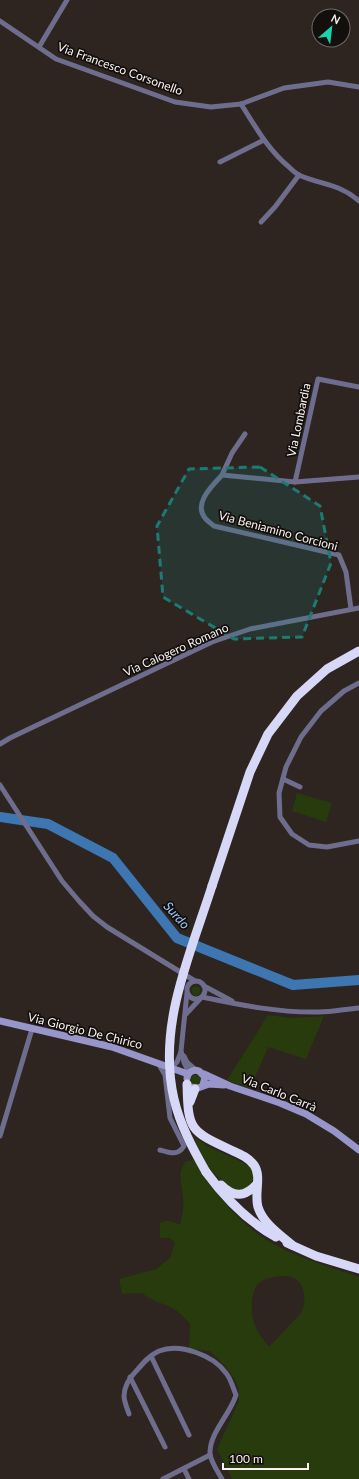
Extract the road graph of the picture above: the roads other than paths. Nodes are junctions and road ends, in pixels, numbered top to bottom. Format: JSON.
{"nodes":[{"id":1,"x":68,"y":0,"type":"edge"},
{"id":2,"x":0,"y":21,"type":"edge"},
{"id":3,"x":39,"y":47,"type":"junction"},
{"id":4,"x":359,"y":87,"type":"edge"},
{"id":5,"x":241,"y":104,"type":"junction"},
{"id":6,"x":264,"y":140,"type":"junction"},
{"id":7,"x":220,"y":162,"type":"dead end"},
{"id":8,"x":299,"y":175,"type":"junction"},
{"id":9,"x":359,"y":201,"type":"edge"},
{"id":10,"x":260,"y":222,"type":"dead end"},
{"id":11,"x":359,"y":387,"type":"edge"},
{"id":12,"x":245,"y":434,"type":"dead end"},
{"id":13,"x":222,"y":475,"type":"junction"},
{"id":14,"x":359,"y":477,"type":"edge"},
{"id":15,"x":295,"y":482,"type":"junction"},
{"id":16,"x":359,"y":608,"type":"edge"},
{"id":17,"x":351,"y":609,"type":"junction"},
{"id":18,"x":359,"y":651,"type":"edge"},
{"id":19,"x":359,"y":683,"type":"edge"},
{"id":20,"x":10,"y":738,"type":"junction"},
{"id":21,"x":0,"y":741,"type":"edge"},
{"id":22,"x":0,"y":744,"type":"edge"},
{"id":23,"x":283,"y":779,"type":"junction"},
{"id":24,"x":0,"y":785,"type":"edge"},
{"id":25,"x":300,"y":787,"type":"dead end"},
{"id":26,"x":359,"y":841,"type":"edge"},
{"id":27,"x":168,"y":964,"type":"junction"},
{"id":28,"x":195,"y":981,"type":"junction"},
{"id":29,"x":188,"y":985,"type":"junction"},
{"id":30,"x":204,"y":986,"type":"junction"},
{"id":31,"x":187,"y":993,"type":"junction"},
{"id":32,"x":201,"y":998,"type":"junction"},
{"id":33,"x":238,"y":1004,"type":"junction"},
{"id":34,"x":359,"y":1008,"type":"edge"},
{"id":35,"x":186,"y":1014,"type":"junction"},
{"id":36,"x":0,"y":1021,"type":"edge"},
{"id":37,"x":32,"y":1029,"type":"junction"},
{"id":38,"x":181,"y":1052,"type":"junction"},
{"id":39,"x":160,"y":1063,"type":"junction"},
{"id":40,"x":172,"y":1068,"type":"junction"},
{"id":41,"x":204,"y":1074,"type":"junction"},
{"id":42,"x":192,"y":1079,"type":"junction"},
{"id":43,"x":230,"y":1086,"type":"junction"},
{"id":44,"x":0,"y":1136,"type":"edge"},
{"id":45,"x":160,"y":1150,"type":"dead end"},
{"id":46,"x":359,"y":1150,"type":"edge"},
{"id":47,"x":206,"y":1172,"type":"junction"},
{"id":48,"x":257,"y":1184,"type":"junction"},
{"id":49,"x":292,"y":1245,"type":"junction"},
{"id":50,"x":359,"y":1269,"type":"edge"},
{"id":51,"x":151,"y":1356,"type":"junction"},
{"id":52,"x":130,"y":1377,"type":"junction"},
{"id":53,"x":129,"y":1414,"type":"dead end"},
{"id":54,"x":189,"y":1435,"type":"dead end"},
{"id":55,"x":165,"y":1447,"type":"dead end"},
{"id":56,"x":210,"y":1455,"type":"junction"},
{"id":57,"x":184,"y":1469,"type":"junction"},
{"id":58,"x":163,"y":1479,"type":"edge"},
{"id":59,"x":189,"y":1479,"type":"edge"},
{"id":60,"x":222,"y":1479,"type":"edge"}],
"edges":[{"from":1,"to":3,"type":"street"},
{"from":2,"to":3,"type":"street","name":"Via Francesco Corsonello"},
{"from":3,"to":5,"type":"street","name":"Via Francesco Corsonello"},
{"from":4,"to":5,"type":"street","name":"Via Francesco Corsonello"},
{"from":5,"to":6,"type":"street"},
{"from":6,"to":7,"type":"street"},
{"from":6,"to":8,"type":"street"},
{"from":8,"to":9,"type":"street"},
{"from":8,"to":10,"type":"street"},
{"from":11,"to":15,"type":"street","name":"Via Lombardia"},
{"from":12,"to":13,"type":"street"},
{"from":13,"to":15,"type":"street"},
{"from":13,"to":17,"type":"street","name":"Via Beniamino Corcioni"},
{"from":14,"to":15,"type":"street"},
{"from":16,"to":17,"type":"street","name":"Via Calogero Romano"},
{"from":17,"to":20,"type":"street","name":"Via Calogero Romano"},
{"from":18,"to":47,"type":"highway","bridge":true},
{"from":19,"to":23,"type":"street"},
{"from":20,"to":21,"type":"street"},
{"from":20,"to":22,"type":"street"},
{"from":23,"to":25,"type":"street"},
{"from":23,"to":26,"type":"street"},
{"from":24,"to":27,"type":"street"},
{"from":27,"to":28,"type":"street"},
{"from":27,"to":29,"type":"street"},
{"from":28,"to":29,"type":"street"},
{"from":28,"to":30,"type":"street"},
{"from":29,"to":31,"type":"street"},
{"from":30,"to":32,"type":"street"},
{"from":30,"to":33,"type":"street"},
{"from":31,"to":32,"type":"street"},
{"from":31,"to":35,"type":"street"},
{"from":32,"to":33,"type":"street"},
{"from":32,"to":35,"type":"street"},
{"from":33,"to":34,"type":"street"},
{"from":35,"to":38,"type":"street"},
{"from":36,"to":37,"type":"main road","name":"Via Giorgio De Chirico"},
{"from":37,"to":39,"type":"main road","name":"Via Giorgio De Chirico"},
{"from":37,"to":44,"type":"street"},
{"from":38,"to":40,"type":"street"},
{"from":38,"to":42,"type":"street"},
{"from":39,"to":40,"type":"main road"},
{"from":39,"to":42,"type":"main road"},
{"from":39,"to":45,"type":"street"},
{"from":40,"to":42,"type":"main road"},
{"from":41,"to":42,"type":"main road","name":"Via Carlo Carrà"},
{"from":41,"to":42,"type":"main road"},
{"from":41,"to":43,"type":"main road","name":"Via Carlo Carrà"},
{"from":42,"to":43,"type":"main road","name":"Via Carlo Carrà"},
{"from":42,"to":48,"type":"highway"},
{"from":43,"to":46,"type":"main road","name":"Via Carlo Carrà"},
{"from":47,"to":48,"type":"highway"},
{"from":47,"to":49,"type":"highway"},
{"from":48,"to":49,"type":"highway"},
{"from":49,"to":50,"type":"highway"},
{"from":51,"to":52,"type":"street"},
{"from":51,"to":54,"type":"street"},
{"from":51,"to":56,"type":"street"},
{"from":52,"to":53,"type":"street"},
{"from":52,"to":55,"type":"street"},
{"from":56,"to":57,"type":"street"},
{"from":56,"to":60,"type":"street"},
{"from":57,"to":58,"type":"street"},
{"from":57,"to":59,"type":"street"}]}
